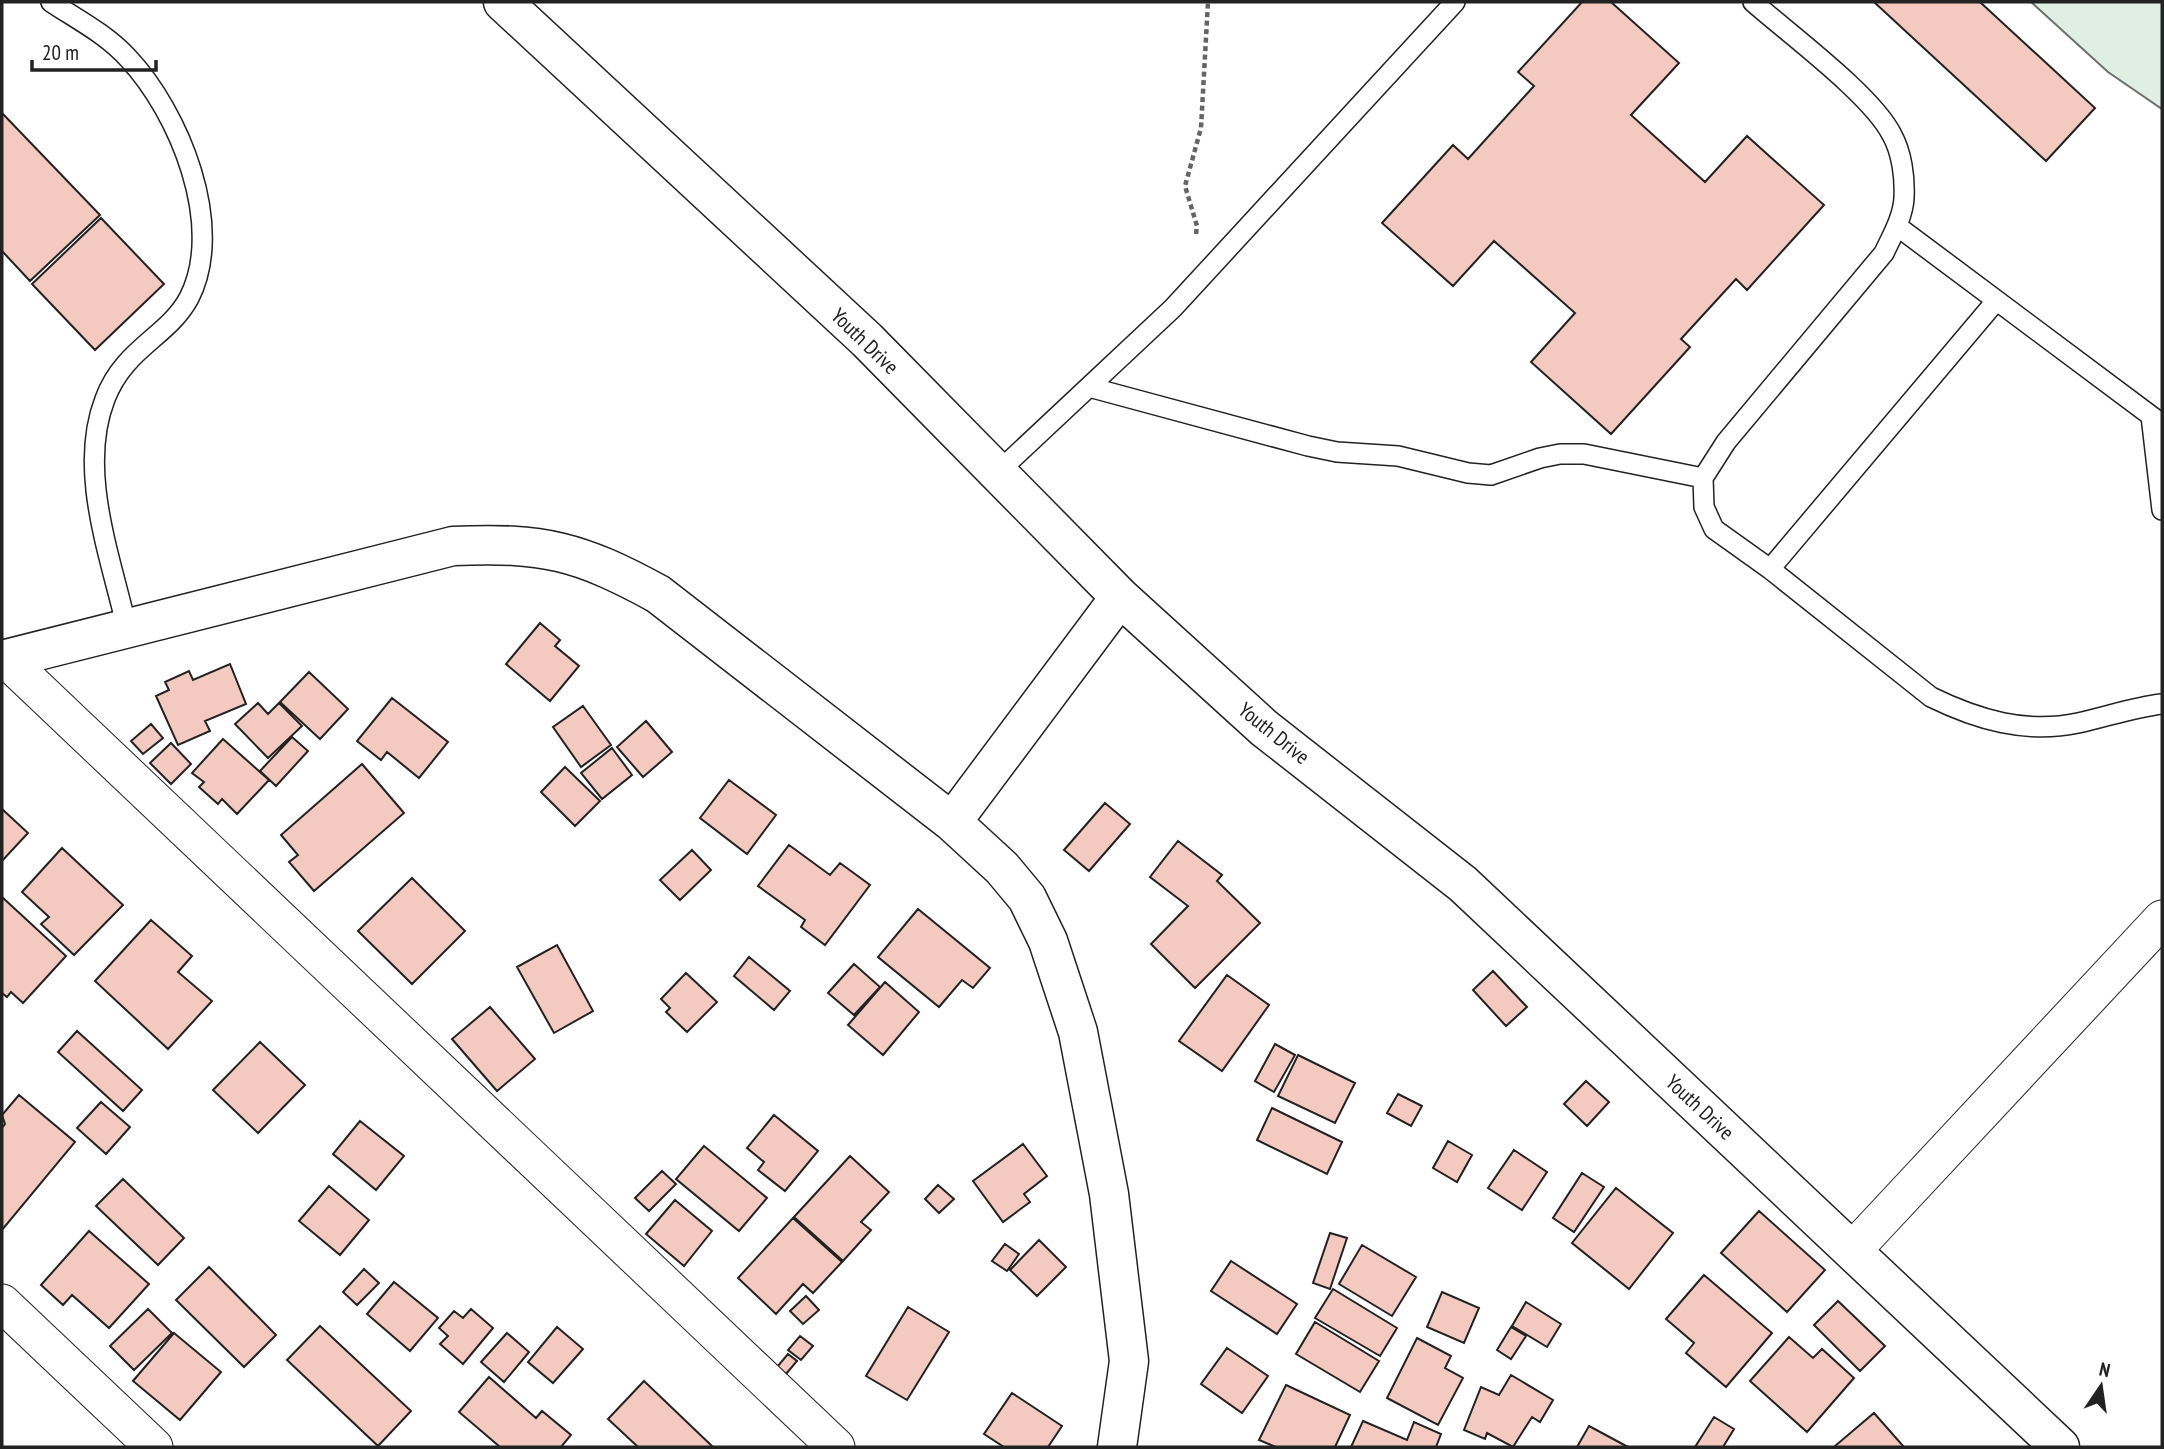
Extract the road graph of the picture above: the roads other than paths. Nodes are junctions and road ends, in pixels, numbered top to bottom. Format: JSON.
{"nodes":[{"id":1,"x":51,"y":2,"type":"edge"},
{"id":2,"x":503,"y":2,"type":"edge"},
{"id":3,"x":1455,"y":2,"type":"edge"},
{"id":4,"x":1753,"y":2,"type":"edge"},
{"id":5,"x":1897,"y":226,"type":"junction"},
{"id":6,"x":1996,"y":301,"type":"junction"},
{"id":7,"x":1089,"y":387,"type":"junction"},
{"id":8,"x":2157,"y":420,"type":"edge"},
{"id":9,"x":997,"y":473,"type":"junction"},
{"id":10,"x":1703,"y":478,"type":"junction"},
{"id":11,"x":2162,"y":510,"type":"edge"},
{"id":12,"x":1770,"y":569,"type":"junction"},
{"id":13,"x":1120,"y":597,"type":"junction"},
{"id":14,"x":127,"y":629,"type":"junction"},
{"id":15,"x":4,"y":659,"type":"edge"},
{"id":16,"x":2162,"y":704,"type":"edge"},
{"id":17,"x":952,"y":822,"type":"junction"},
{"id":18,"x":2162,"y":919,"type":"edge"},
{"id":19,"x":1852,"y":1251,"type":"junction"},
{"id":20,"x":2,"y":1303,"type":"edge"},
{"id":21,"x":154,"y":1447,"type":"edge"},
{"id":22,"x":836,"y":1447,"type":"edge"},
{"id":23,"x":1117,"y":1447,"type":"edge"},
{"id":24,"x":2060,"y":1447,"type":"edge"}],
"edges":[{"from":1,"to":14,"type":"lane"},
{"from":2,"to":9,"type":"street","name":"Youth Drive"},
{"from":3,"to":7,"type":"lane"},
{"from":4,"to":5,"type":"lane"},
{"from":5,"to":6,"type":"lane"},
{"from":5,"to":10,"type":"lane"},
{"from":6,"to":8,"type":"lane"},
{"from":6,"to":12,"type":"lane"},
{"from":7,"to":9,"type":"lane"},
{"from":7,"to":10,"type":"lane"},
{"from":8,"to":11,"type":"lane"},
{"from":9,"to":13,"type":"street","name":"Youth Drive"},
{"from":10,"to":12,"type":"lane"},
{"from":12,"to":16,"type":"lane"},
{"from":13,"to":17,"type":"street"},
{"from":13,"to":19,"type":"street","name":"Youth Drive"},
{"from":14,"to":15,"type":"street"},
{"from":14,"to":17,"type":"street"},
{"from":15,"to":22,"type":"street"},
{"from":17,"to":23,"type":"street"},
{"from":18,"to":19,"type":"street"},
{"from":19,"to":24,"type":"street","name":"Youth Drive"},
{"from":20,"to":21,"type":"street"}]}
